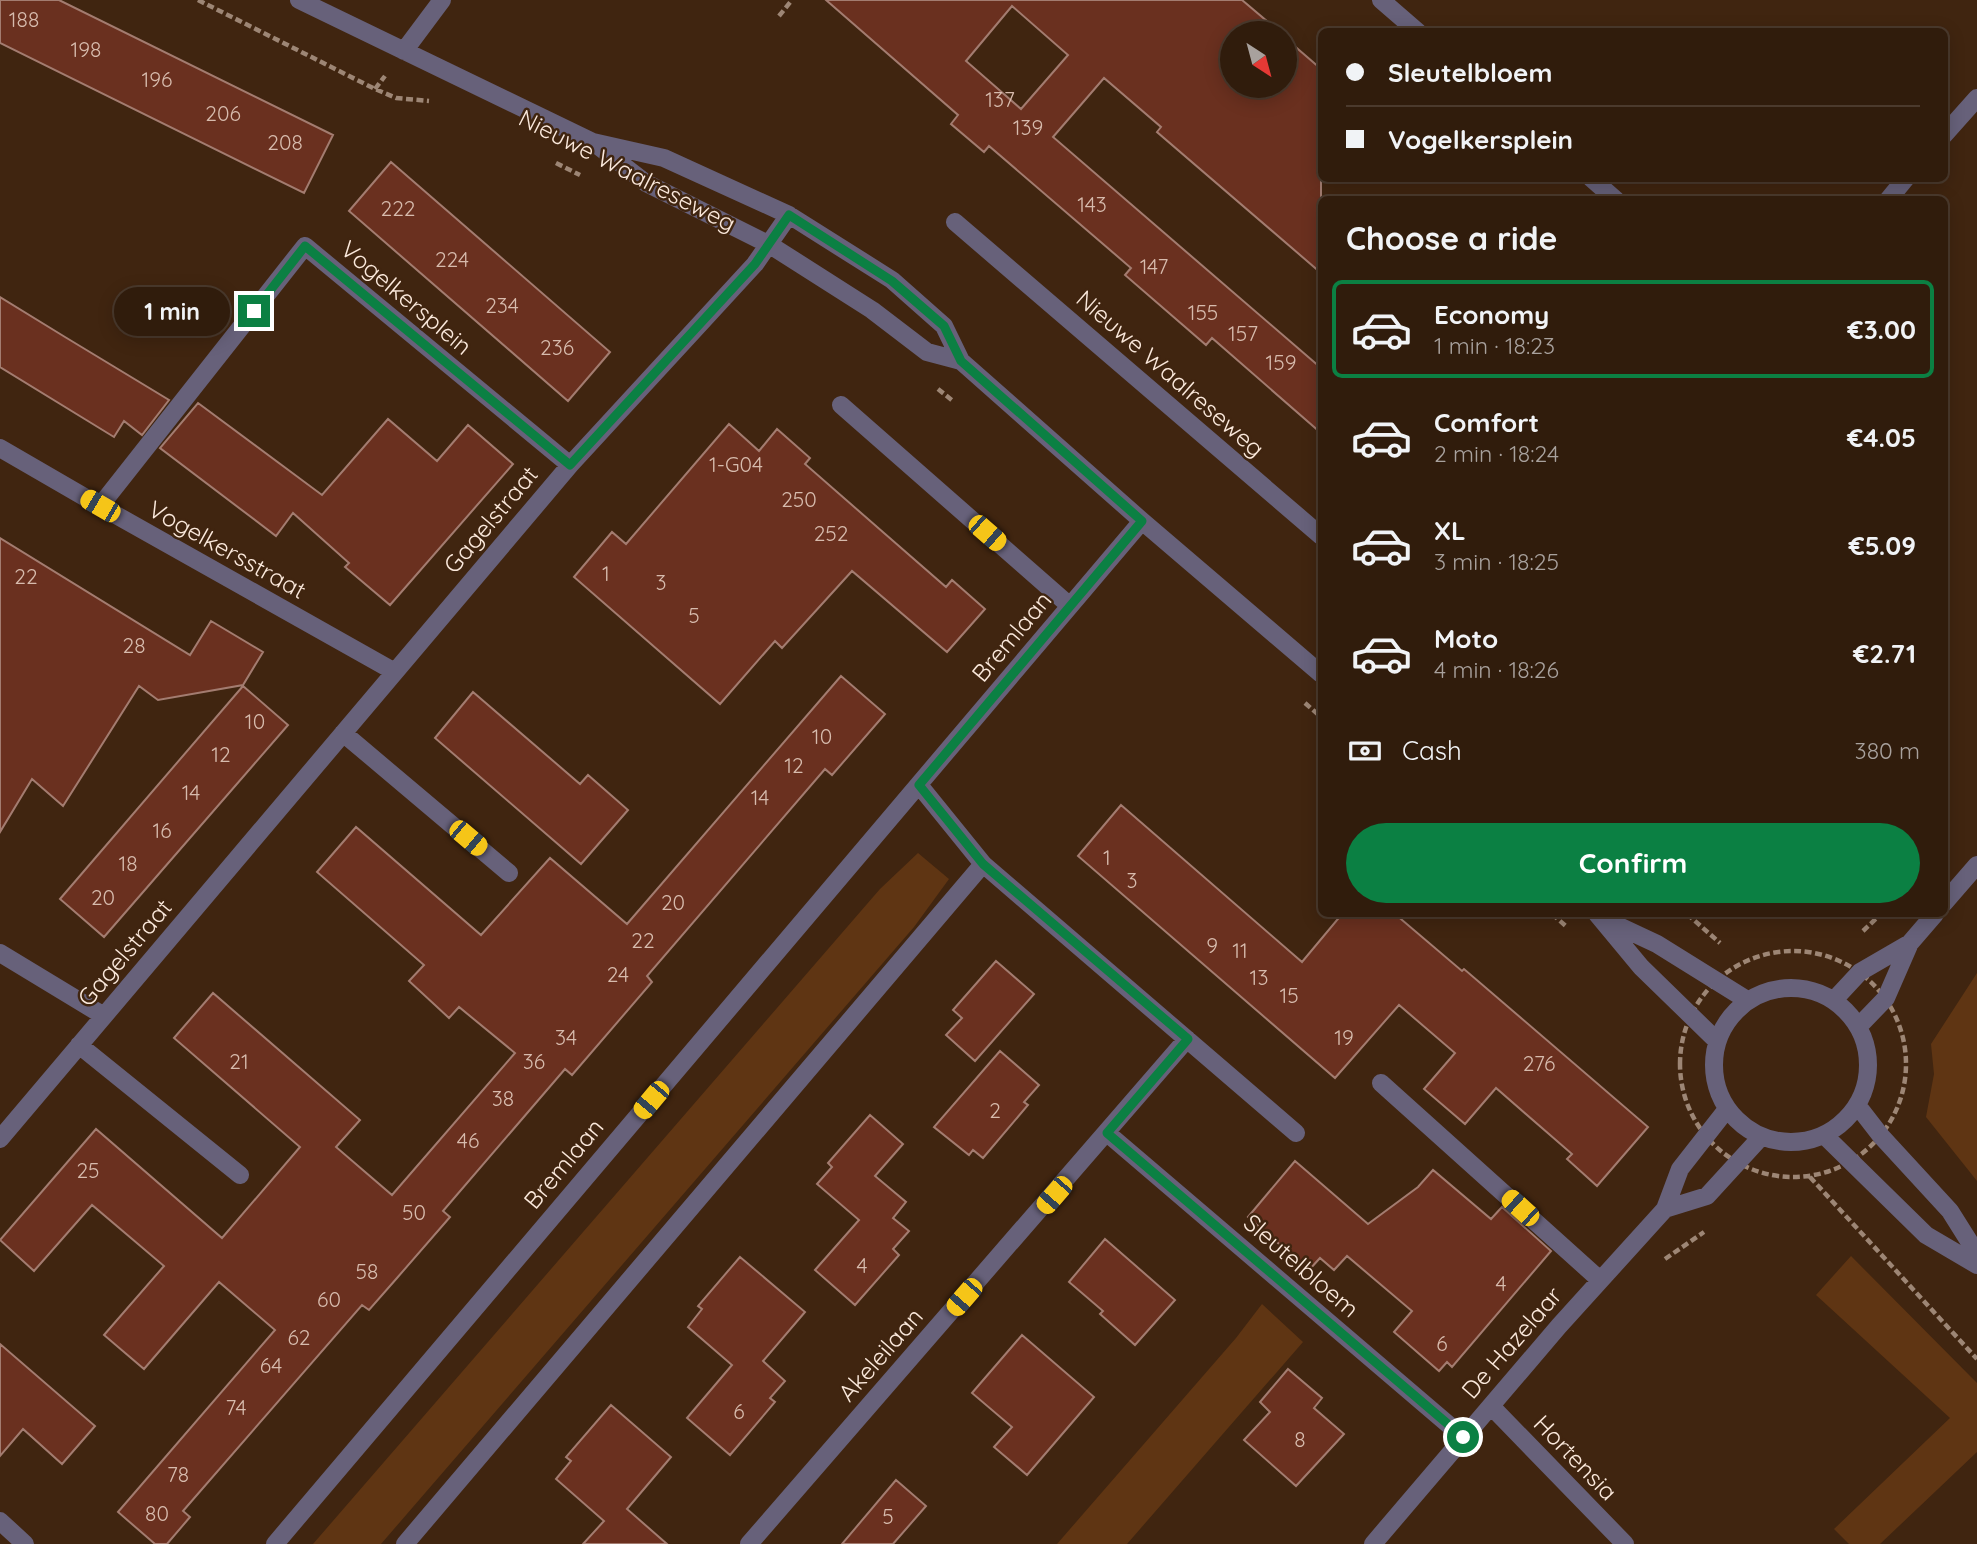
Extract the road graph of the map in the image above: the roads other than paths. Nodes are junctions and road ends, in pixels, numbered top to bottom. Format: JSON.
{"nodes":[{"id":1,"x":299,"y":0,"type":"edge"},
{"id":2,"x":442,"y":0,"type":"edge"},
{"id":3,"x":1381,"y":0,"type":"edge"},
{"id":4,"x":1413,"y":28,"type":"edge"},
{"id":5,"x":404,"y":51,"type":"junction"},
{"id":6,"x":1977,"y":98,"type":"edge"},
{"id":7,"x":1948,"y":131,"type":"edge"},
{"id":8,"x":593,"y":142,"type":"junction"},
{"id":9,"x":1596,"y":182,"type":"edge"},
{"id":10,"x":1903,"y":182,"type":"edge"},
{"id":11,"x":1611,"y":196,"type":"edge"},
{"id":12,"x":1891,"y":196,"type":"edge"},
{"id":13,"x":789,"y":215,"type":"junction"},
{"id":14,"x":955,"y":222,"type":"dead end"},
{"id":15,"x":770,"y":245,"type":"junction"},
{"id":16,"x":961,"y":361,"type":"junction"},
{"id":17,"x":841,"y":405,"type":"dead end"},
{"id":18,"x":0,"y":448,"type":"edge"},
{"id":19,"x":570,"y":465,"type":"junction"},
{"id":20,"x":100,"y":506,"type":"junction"},
{"id":21,"x":1142,"y":521,"type":"junction"},
{"id":22,"x":1318,"y":533,"type":"edge"},
{"id":23,"x":1070,"y":606,"type":"junction"},
{"id":24,"x":1318,"y":671,"type":"edge"},
{"id":25,"x":395,"y":672,"type":"junction"},
{"id":26,"x":343,"y":733,"type":"junction"},
{"id":27,"x":919,"y":785,"type":"junction"},
{"id":28,"x":983,"y":864,"type":"junction"},
{"id":29,"x":1977,"y":865,"type":"edge"},
{"id":30,"x":509,"y":873,"type":"dead end"},
{"id":31,"x":1948,"y":898,"type":"edge"},
{"id":32,"x":1600,"y":917,"type":"edge"},
{"id":33,"x":1601,"y":917,"type":"edge"},
{"id":34,"x":1932,"y":917,"type":"edge"},
{"id":35,"x":1910,"y":943,"type":"junction"},
{"id":36,"x":0,"y":953,"type":"edge"},
{"id":37,"x":1747,"y":1000,"type":"junction"},
{"id":38,"x":1834,"y":1000,"type":"junction"},
{"id":39,"x":104,"y":1016,"type":"junction"},
{"id":40,"x":1859,"y":1026,"type":"junction"},
{"id":41,"x":1188,"y":1039,"type":"junction"},
{"id":42,"x":1717,"y":1041,"type":"junction"},
{"id":43,"x":79,"y":1045,"type":"junction"},
{"id":44,"x":1381,"y":1083,"type":"dead end"},
{"id":45,"x":1857,"y":1105,"type":"junction"},
{"id":46,"x":1727,"y":1109,"type":"junction"},
{"id":47,"x":1107,"y":1133,"type":"junction"},
{"id":48,"x":1296,"y":1133,"type":"dead end"},
{"id":49,"x":1824,"y":1135,"type":"junction"},
{"id":50,"x":1761,"y":1137,"type":"junction"},
{"id":51,"x":0,"y":1139,"type":"edge"},
{"id":52,"x":240,"y":1175,"type":"dead end"},
{"id":53,"x":1665,"y":1209,"type":"junction"},
{"id":54,"x":1977,"y":1254,"type":"edge"},
{"id":55,"x":1977,"y":1265,"type":"edge"},
{"id":56,"x":1600,"y":1280,"type":"junction"},
{"id":57,"x":1491,"y":1406,"type":"junction"},
{"id":58,"x":1463,"y":1437,"type":"junction"},
{"id":59,"x":0,"y":1521,"type":"edge"},
{"id":60,"x":25,"y":1544,"type":"edge"},
{"id":61,"x":275,"y":1544,"type":"edge"},
{"id":62,"x":405,"y":1544,"type":"edge"},
{"id":63,"x":749,"y":1544,"type":"edge"},
{"id":64,"x":1374,"y":1544,"type":"edge"},
{"id":65,"x":1625,"y":1544,"type":"edge"}],
"edges":[{"from":1,"to":5,"type":"street","name":"Nieuwe Waalreseweg"},
{"from":2,"to":5,"type":"street"},
{"from":3,"to":4,"type":"street"},
{"from":5,"to":8,"type":"street","name":"Nieuwe Waalreseweg"},
{"from":6,"to":7,"type":"street"},
{"from":8,"to":13,"type":"street","name":"Nieuwe Waalreseweg"},
{"from":8,"to":15,"type":"street","name":"Nieuwe Waalreseweg"},
{"from":9,"to":11,"type":"street"},
{"from":10,"to":12,"type":"street"},
{"from":13,"to":15,"type":"street","name":"Gagelstraat"},
{"from":13,"to":16,"type":"street","name":"Nieuwe Waalreseweg"},
{"from":14,"to":22,"type":"street","name":"Nieuwe Waalreseweg"},
{"from":15,"to":16,"type":"street","name":"Nieuwe Waalreseweg"},
{"from":15,"to":19,"type":"street","name":"Gagelstraat"},
{"from":16,"to":21,"type":"street","name":"Nieuwe Waalreseweg"},
{"from":17,"to":23,"type":"street"},
{"from":18,"to":20,"type":"street","name":"Vogelkersstraat"},
{"from":19,"to":20,"type":"street","name":"Vogelkersplein"},
{"from":19,"to":25,"type":"street","name":"Gagelstraat"},
{"from":20,"to":25,"type":"street","name":"Vogelkersstraat"},
{"from":21,"to":23,"type":"street","name":"Bremlaan"},
{"from":21,"to":24,"type":"street","name":"Nieuwe Waalreseweg"},
{"from":23,"to":27,"type":"street","name":"Bremlaan"},
{"from":25,"to":26,"type":"street","name":"Gagelstraat"},
{"from":26,"to":30,"type":"street"},
{"from":26,"to":39,"type":"street","name":"Gagelstraat"},
{"from":27,"to":28,"type":"street"},
{"from":27,"to":61,"type":"street","name":"Bremlaan"},
{"from":28,"to":41,"type":"street"},
{"from":28,"to":62,"type":"street"},
{"from":29,"to":31,"type":"street"},
{"from":32,"to":42,"type":"street"},
{"from":33,"to":37,"type":"street"},
{"from":34,"to":35,"type":"street"},
{"from":35,"to":38,"type":"street"},
{"from":35,"to":40,"type":"street"},
{"from":36,"to":39,"type":"street"},
{"from":37,"to":38,"type":"street"},
{"from":37,"to":42,"type":"street"},
{"from":38,"to":40,"type":"street"},
{"from":39,"to":43,"type":"street","name":"Gagelstraat"},
{"from":40,"to":45,"type":"street"},
{"from":41,"to":47,"type":"street","name":"Akeleilaan"},
{"from":41,"to":48,"type":"street"},
{"from":42,"to":46,"type":"street"},
{"from":43,"to":51,"type":"street","name":"Gagelstraat"},
{"from":43,"to":52,"type":"street","name":"Gagelstraat"},
{"from":44,"to":56,"type":"street"},
{"from":45,"to":49,"type":"street"},
{"from":45,"to":54,"type":"street"},
{"from":46,"to":50,"type":"street"},
{"from":46,"to":53,"type":"street","name":"De Hazelaar"},
{"from":47,"to":58,"type":"street","name":"Sleutelbloem"},
{"from":47,"to":63,"type":"street","name":"Akeleilaan"},
{"from":49,"to":50,"type":"street"},
{"from":49,"to":55,"type":"street"},
{"from":50,"to":53,"type":"street"},
{"from":53,"to":56,"type":"street","name":"De Hazelaar"},
{"from":56,"to":57,"type":"street","name":"De Hazelaar"},
{"from":57,"to":58,"type":"street","name":"De Hazelaar"},
{"from":57,"to":65,"type":"street","name":"Hortensia"},
{"from":58,"to":64,"type":"street","name":"De Hazelaar"},
{"from":59,"to":60,"type":"street"}]}
